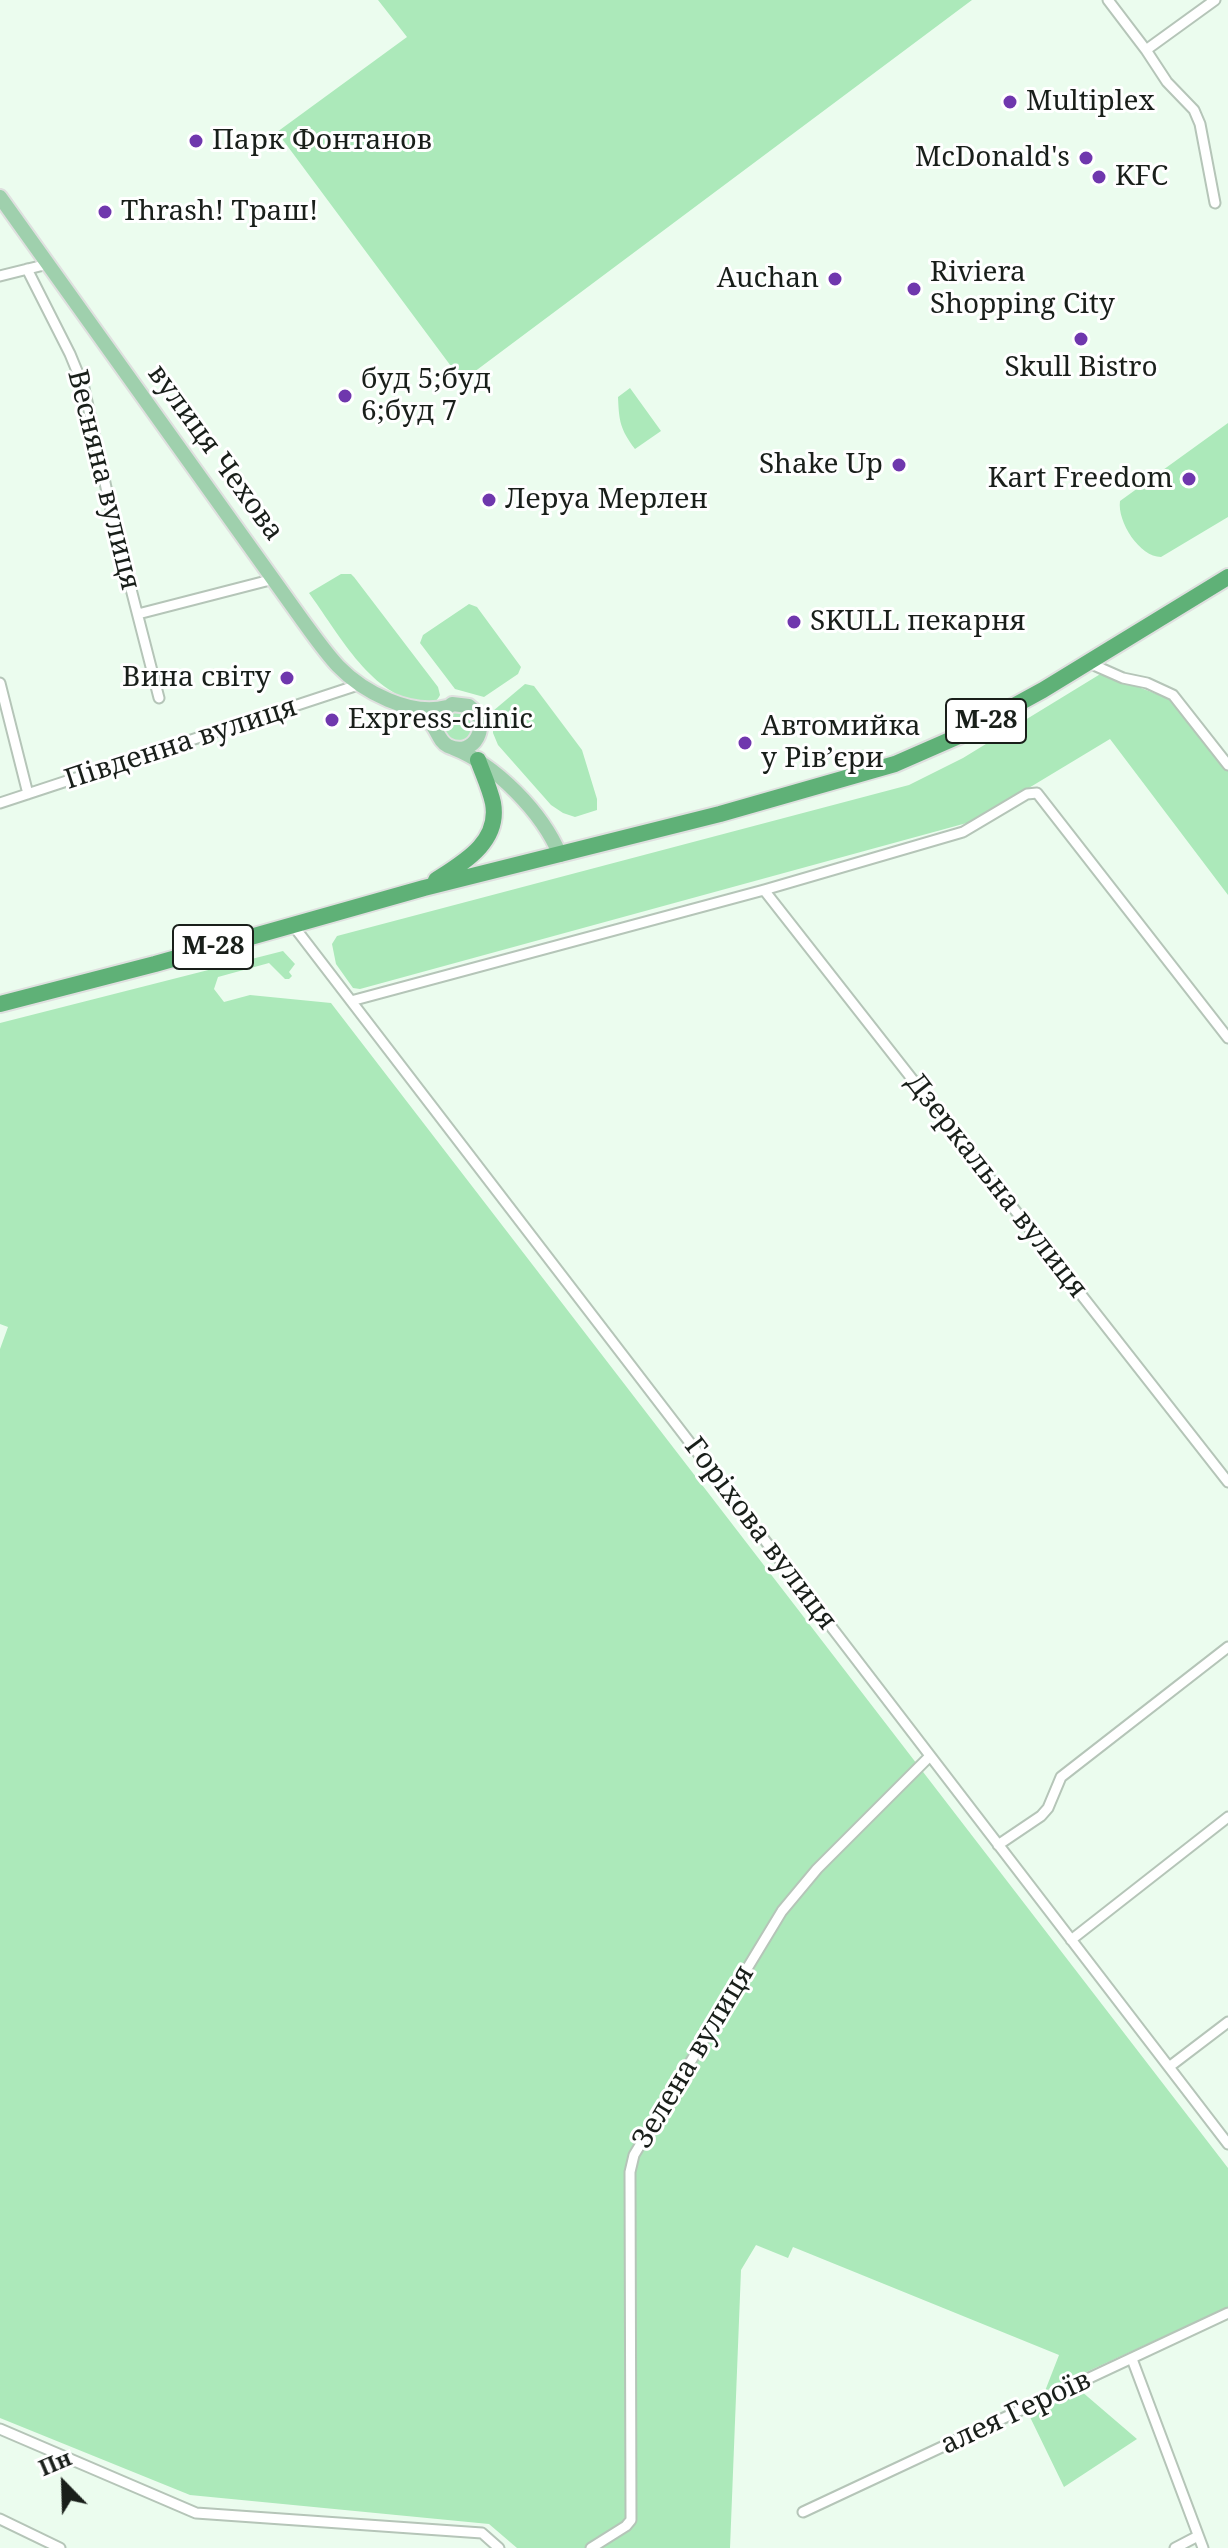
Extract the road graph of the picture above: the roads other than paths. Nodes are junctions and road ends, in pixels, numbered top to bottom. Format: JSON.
{"nodes":[{"id":1,"x":1108,"y":0,"type":"edge"},
{"id":2,"x":1215,"y":0,"type":"edge"},
{"id":3,"x":1146,"y":50,"type":"junction"},
{"id":4,"x":0,"y":197,"type":"edge"},
{"id":5,"x":1215,"y":203,"type":"dead end"},
{"id":6,"x":48,"y":264,"type":"junction"},
{"id":7,"x":27,"y":269,"type":"junction"},
{"id":8,"x":0,"y":276,"type":"edge"},
{"id":9,"x":1228,"y":577,"type":"edge"},
{"id":10,"x":274,"y":579,"type":"junction"},
{"id":11,"x":138,"y":614,"type":"junction"},
{"id":12,"x":1089,"y":663,"type":"junction"},
{"id":13,"x":0,"y":683,"type":"edge"},
{"id":14,"x":361,"y":684,"type":"junction"},
{"id":15,"x":159,"y":698,"type":"dead end"},
{"id":16,"x":447,"y":707,"type":"junction"},
{"id":17,"x":414,"y":709,"type":"junction"},
{"id":18,"x":481,"y":730,"type":"junction"},
{"id":19,"x":437,"y":732,"type":"junction"},
{"id":20,"x":453,"y":748,"type":"junction"},
{"id":21,"x":478,"y":760,"type":"junction"},
{"id":22,"x":1228,"y":765,"type":"edge"},
{"id":23,"x":503,"y":780,"type":"junction"},
{"id":24,"x":28,"y":794,"type":"junction"},
{"id":25,"x":0,"y":803,"type":"edge"},
{"id":26,"x":560,"y":855,"type":"junction"},
{"id":27,"x":424,"y":888,"type":"junction"},
{"id":28,"x":764,"y":890,"type":"junction"},
{"id":29,"x":292,"y":924,"type":"junction"},
{"id":30,"x":351,"y":1001,"type":"junction"},
{"id":31,"x":0,"y":1004,"type":"edge"},
{"id":32,"x":1228,"y":1038,"type":"edge"},
{"id":33,"x":1228,"y":1482,"type":"edge"},
{"id":34,"x":1228,"y":1647,"type":"edge"},
{"id":35,"x":930,"y":1756,"type":"junction"},
{"id":36,"x":1228,"y":1817,"type":"edge"},
{"id":37,"x":998,"y":1845,"type":"junction"},
{"id":38,"x":1071,"y":1940,"type":"junction"},
{"id":39,"x":1228,"y":2022,"type":"edge"},
{"id":40,"x":1169,"y":2067,"type":"junction"},
{"id":41,"x":1228,"y":2144,"type":"edge"},
{"id":42,"x":1228,"y":2313,"type":"edge"},
{"id":43,"x":1132,"y":2359,"type":"junction"},
{"id":44,"x":0,"y":2429,"type":"edge"},
{"id":45,"x":803,"y":2512,"type":"dead end"},
{"id":46,"x":0,"y":2519,"type":"edge"},
{"id":47,"x":1198,"y":2536,"type":"junction"},
{"id":48,"x":60,"y":2548,"type":"edge"},
{"id":49,"x":499,"y":2548,"type":"edge"},
{"id":50,"x":591,"y":2548,"type":"edge"},
{"id":51,"x":1175,"y":2548,"type":"edge"},
{"id":52,"x":1203,"y":2548,"type":"edge"}],
"edges":[{"from":1,"to":3,"type":"street"},
{"from":2,"to":3,"type":"street"},
{"from":3,"to":5,"type":"street"},
{"from":4,"to":6,"type":"main road","name":"вулиця Чехова"},
{"from":6,"to":7,"type":"street"},
{"from":6,"to":10,"type":"main road","name":"вулиця Чехова"},
{"from":7,"to":8,"type":"street"},
{"from":7,"to":11,"type":"street","name":"Весняна вулиця"},
{"from":9,"to":12,"type":"highway","number":"М-28"},
{"from":10,"to":11,"type":"street"},
{"from":10,"to":14,"type":"main road","name":"вулиця Чехова"},
{"from":11,"to":15,"type":"street","name":"Весняна вулиця"},
{"from":12,"to":22,"type":"street"},
{"from":12,"to":26,"type":"highway","number":"М-28"},
{"from":13,"to":24,"type":"street"},
{"from":14,"to":17,"type":"main road","name":"вулиця Чехова"},
{"from":14,"to":24,"type":"street","name":"Південна вулиця"},
{"from":16,"to":17,"type":"main road","name":"вулиця Чехова"},
{"from":16,"to":18,"type":"main road"},
{"from":16,"to":19,"type":"main road"},
{"from":17,"to":19,"type":"main road","name":"вулиця Чехова"},
{"from":18,"to":20,"type":"main road"},
{"from":18,"to":23,"type":"main road"},
{"from":19,"to":20,"type":"main road"},
{"from":20,"to":21,"type":"main road"},
{"from":21,"to":23,"type":"main road"},
{"from":21,"to":27,"type":"highway"},
{"from":23,"to":26,"type":"main road"},
{"from":24,"to":25,"type":"street","name":"Південна вулиця"},
{"from":26,"to":27,"type":"highway","number":"М-28"},
{"from":27,"to":29,"type":"highway","number":"М-28"},
{"from":28,"to":30,"type":"street"},
{"from":28,"to":32,"type":"street"},
{"from":28,"to":33,"type":"street","name":"Дзеркальна вулиця"},
{"from":29,"to":30,"type":"street","name":"Горіхова вулиця"},
{"from":29,"to":31,"type":"highway","number":"М-28"},
{"from":30,"to":35,"type":"street","name":"Горіхова вулиця"},
{"from":34,"to":37,"type":"street"},
{"from":35,"to":37,"type":"street","name":"Горіхова вулиця"},
{"from":35,"to":50,"type":"street","name":"Зелена вулиця"},
{"from":36,"to":38,"type":"street"},
{"from":37,"to":38,"type":"street","name":"Горіхова вулиця"},
{"from":38,"to":40,"type":"street","name":"Горіхова вулиця"},
{"from":39,"to":40,"type":"street"},
{"from":40,"to":41,"type":"street","name":"Горіхова вулиця"},
{"from":42,"to":43,"type":"street","name":"алея Героїв"},
{"from":43,"to":45,"type":"street","name":"алея Героїв"},
{"from":43,"to":47,"type":"street"},
{"from":44,"to":49,"type":"street"},
{"from":46,"to":48,"type":"street"},
{"from":47,"to":51,"type":"street"},
{"from":47,"to":52,"type":"street"}]}
